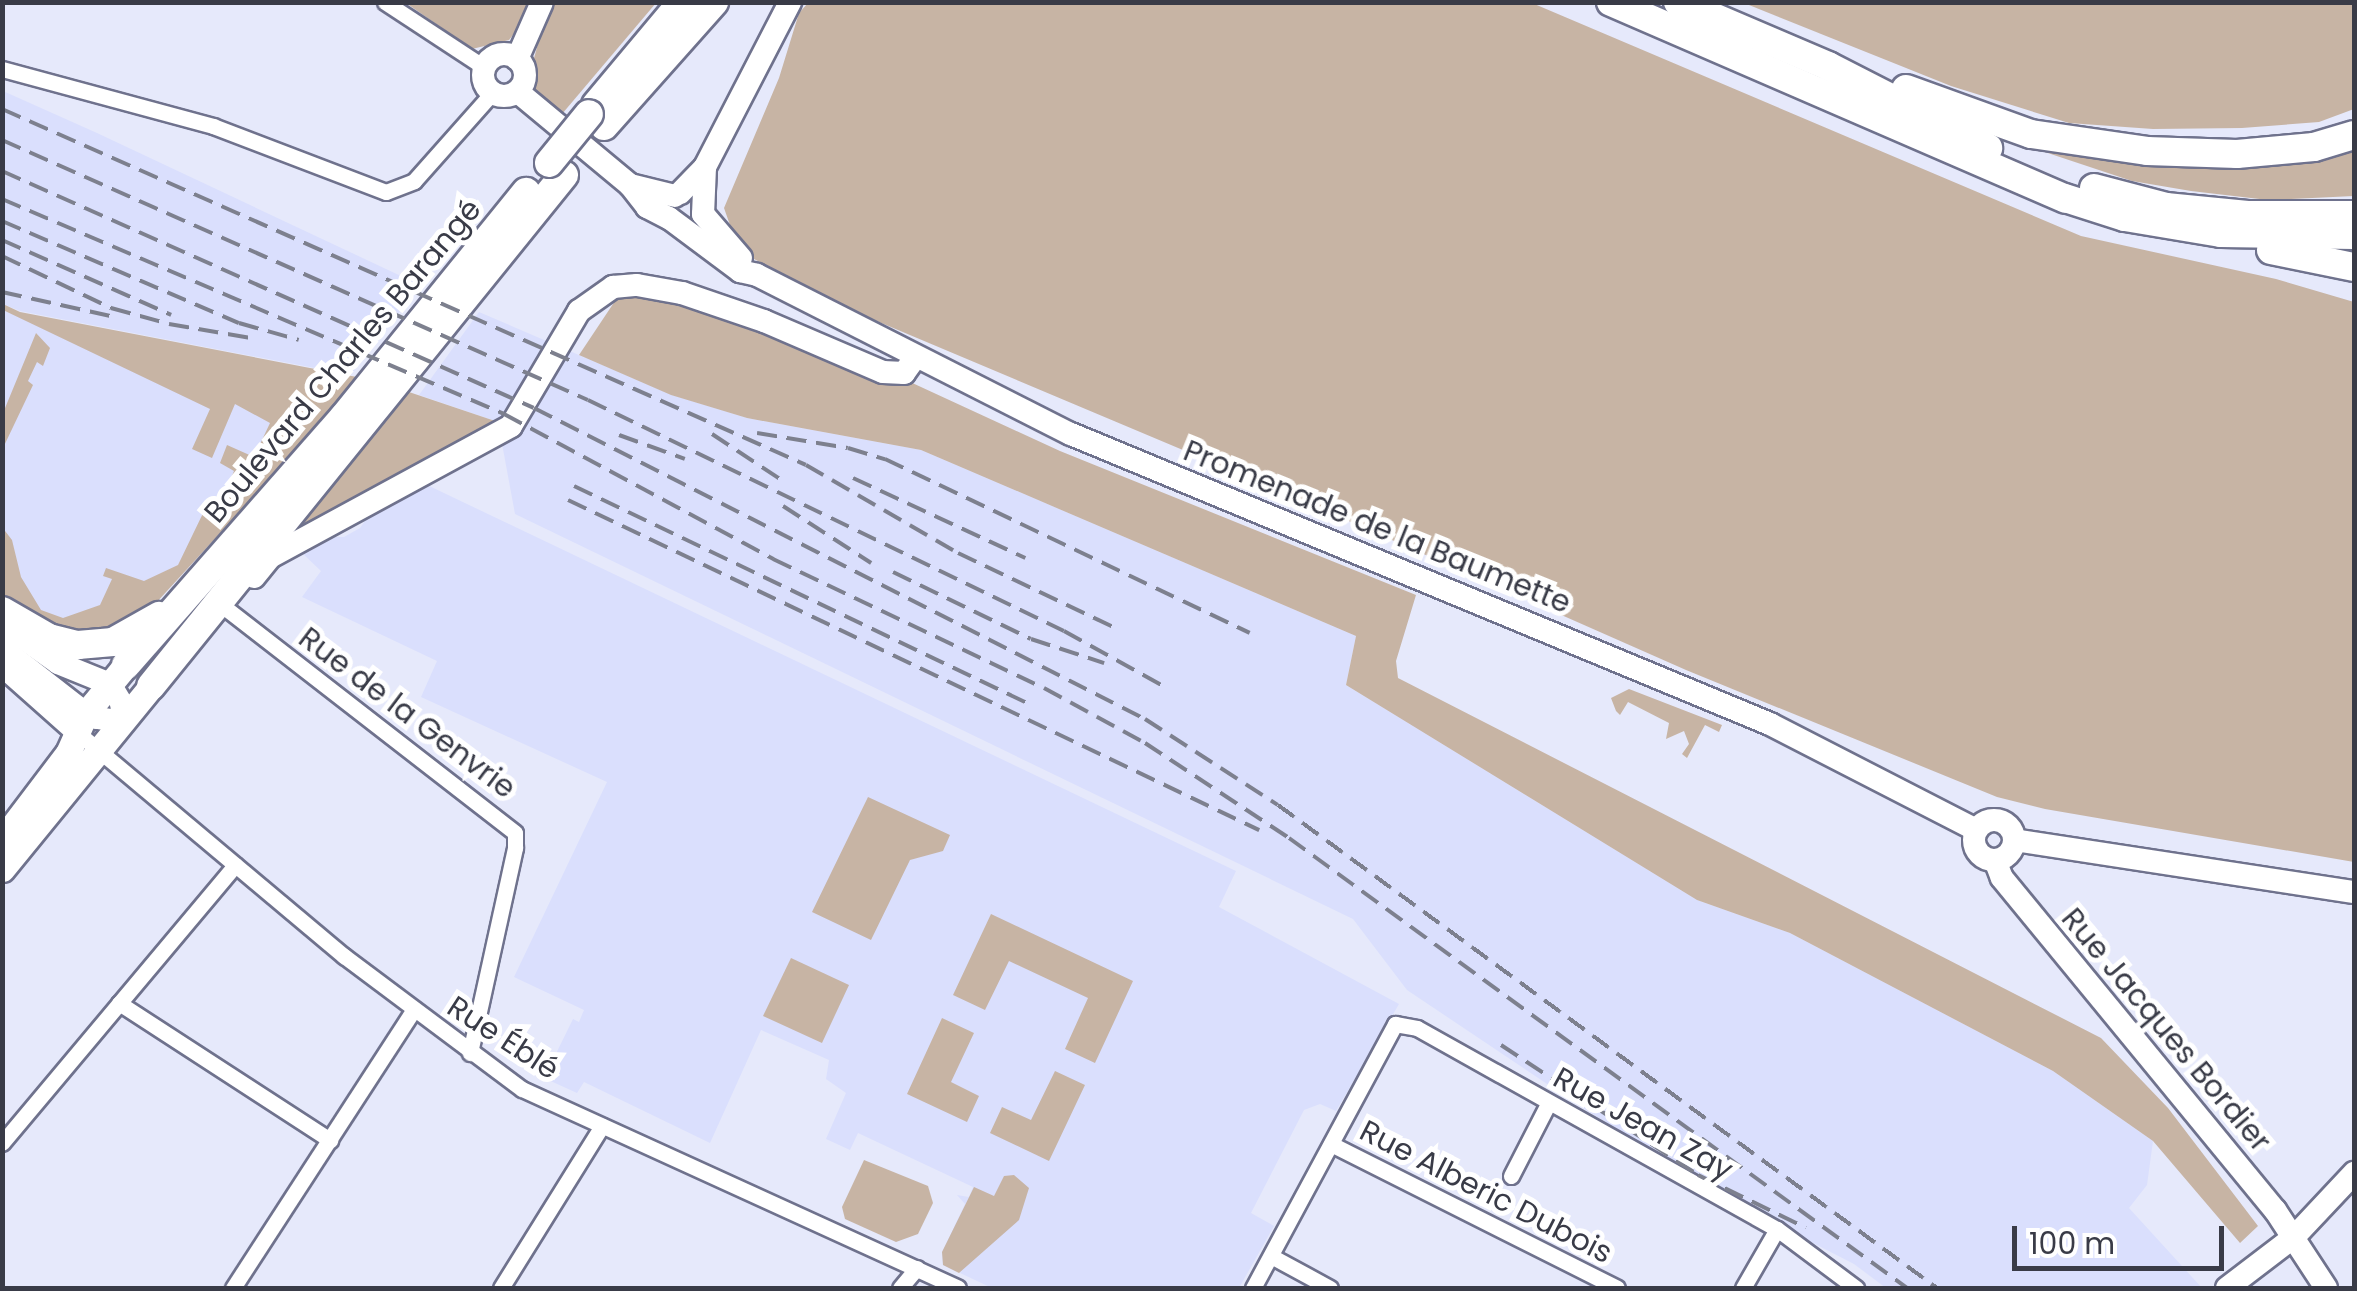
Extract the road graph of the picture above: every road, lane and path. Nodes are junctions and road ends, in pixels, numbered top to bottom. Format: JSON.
{"nodes":[{"id":1,"x":385,"y":2,"type":"edge"},
{"id":2,"x":542,"y":2,"type":"edge"},
{"id":3,"x":682,"y":2,"type":"edge"},
{"id":4,"x":714,"y":2,"type":"edge"},
{"id":5,"x":790,"y":2,"type":"edge"},
{"id":6,"x":1612,"y":2,"type":"edge"},
{"id":7,"x":1678,"y":2,"type":"edge"},
{"id":8,"x":517,"y":58,"type":"junction"},
{"id":9,"x":1828,"y":66,"type":"junction"},
{"id":10,"x":484,"y":68,"type":"junction"},
{"id":11,"x":2,"y":69,"type":"edge"},
{"id":12,"x":518,"y":92,"type":"junction"},
{"id":13,"x":660,"y":92,"type":"dead end"},
{"id":14,"x":492,"y":94,"type":"junction"},
{"id":15,"x":627,"y":98,"type":"junction"},
{"id":16,"x":596,"y":120,"type":"junction"},
{"id":17,"x":2354,"y":135,"type":"edge"},
{"id":18,"x":556,"y":169,"type":"junction"},
{"id":19,"x":685,"y":209,"type":"junction"},
{"id":20,"x":2354,"y":214,"type":"edge"},
{"id":21,"x":2174,"y":228,"type":"junction"},
{"id":22,"x":2354,"y":235,"type":"edge"},
{"id":23,"x":2354,"y":267,"type":"edge"},
{"id":24,"x":915,"y":358,"type":"junction"},
{"id":25,"x":182,"y":602,"type":"junction"},
{"id":26,"x":228,"y":610,"type":"junction"},
{"id":27,"x":2,"y":611,"type":"edge"},
{"id":28,"x":2,"y":622,"type":"edge"},
{"id":29,"x":2,"y":648,"type":"edge"},
{"id":30,"x":2,"y":666,"type":"edge"},
{"id":31,"x":113,"y":676,"type":"junction"},
{"id":32,"x":152,"y":686,"type":"junction"},
{"id":33,"x":123,"y":722,"type":"junction"},
{"id":34,"x":82,"y":723,"type":"junction"},
{"id":35,"x":100,"y":751,"type":"junction"},
{"id":36,"x":70,"y":770,"type":"junction"},
{"id":37,"x":125,"y":773,"type":"junction"},
{"id":38,"x":1976,"y":830,"type":"junction"},
{"id":39,"x":2,"y":840,"type":"edge"},
{"id":40,"x":2014,"y":840,"type":"junction"},
{"id":41,"x":1994,"y":860,"type":"junction"},
{"id":42,"x":234,"y":865,"type":"junction"},
{"id":43,"x":2,"y":869,"type":"edge"},
{"id":44,"x":2354,"y":892,"type":"edge"},
{"id":45,"x":119,"y":1003,"type":"junction"},
{"id":46,"x":413,"y":1011,"type":"junction"},
{"id":47,"x":470,"y":1053,"type":"junction"},
{"id":48,"x":1548,"y":1104,"type":"junction"},
{"id":49,"x":602,"y":1126,"type":"junction"},
{"id":50,"x":330,"y":1140,"type":"junction"},
{"id":51,"x":2,"y":1143,"type":"edge"},
{"id":52,"x":1332,"y":1144,"type":"junction"},
{"id":53,"x":2354,"y":1173,"type":"edge"},
{"id":54,"x":1511,"y":1176,"type":"dead end"},
{"id":55,"x":1777,"y":1229,"type":"junction"},
{"id":56,"x":2294,"y":1237,"type":"junction"},
{"id":57,"x":1271,"y":1256,"type":"junction"},
{"id":58,"x":917,"y":1268,"type":"junction"},
{"id":59,"x":233,"y":1288,"type":"edge"},
{"id":60,"x":501,"y":1288,"type":"edge"},
{"id":61,"x":900,"y":1288,"type":"edge"},
{"id":62,"x":958,"y":1288,"type":"edge"},
{"id":63,"x":1253,"y":1288,"type":"edge"},
{"id":64,"x":1330,"y":1288,"type":"edge"},
{"id":65,"x":1617,"y":1288,"type":"edge"},
{"id":66,"x":1742,"y":1288,"type":"edge"},
{"id":67,"x":1856,"y":1288,"type":"edge"},
{"id":68,"x":2226,"y":1288,"type":"edge"},
{"id":69,"x":2326,"y":1288,"type":"edge"}],
"edges":[{"from":1,"to":10,"type":"street"},
{"from":2,"to":8,"type":"street"},
{"from":3,"to":16,"type":"highway","name":"Boulevard Charles Barangé"},
{"from":4,"to":15,"type":"highway","name":"Boulevard Charles Barangé"},
{"from":5,"to":19,"type":"street"},
{"from":6,"to":21,"type":"highway"},
{"from":7,"to":9,"type":"highway"},
{"from":8,"to":10,"type":"street"},
{"from":8,"to":12,"type":"street"},
{"from":9,"to":17,"type":"highway"},
{"from":9,"to":20,"type":"highway"},
{"from":10,"to":14,"type":"street"},
{"from":11,"to":14,"type":"street"},
{"from":12,"to":14,"type":"street"},
{"from":12,"to":19,"type":"street"},
{"from":13,"to":15,"type":"highway"},
{"from":15,"to":16,"type":"highway","name":"Boulevard Charles Barangé"},
{"from":16,"to":18,"type":"highway","name":"Boulevard Charles Barangé"},
{"from":18,"to":25,"type":"highway","name":"Boulevard Charles Barangé"},
{"from":18,"to":32,"type":"highway","name":"Boulevard Charles Barangé"},
{"from":19,"to":24,"type":"street","name":"Promenade de la Baumette"},
{"from":21,"to":22,"type":"highway"},
{"from":21,"to":23,"type":"highway"},
{"from":24,"to":26,"type":"street","name":"Boulevard Charles Barangé"},
{"from":24,"to":38,"type":"street","name":"Promenade de la Baumette"},
{"from":25,"to":27,"type":"highway"},
{"from":25,"to":31,"type":"highway","name":"Boulevard Charles Barangé"},
{"from":26,"to":32,"type":"street","name":"Boulevard Charles Barangé"},
{"from":26,"to":47,"type":"street","name":"Rue de la Genvrie"},
{"from":28,"to":31,"type":"street"},
{"from":29,"to":34,"type":"street"},
{"from":30,"to":34,"type":"street"},
{"from":31,"to":33,"type":"street"},
{"from":31,"to":34,"type":"main road","name":"Boulevard Charles Barangé"},
{"from":32,"to":33,"type":"main road","name":"Boulevard Charles Barangé"},
{"from":33,"to":34,"type":"street"},
{"from":33,"to":35,"type":"main road","name":"Boulevard Charles Barangé"},
{"from":33,"to":37,"type":"street"},
{"from":34,"to":35,"type":"street","name":"Rue Éblé"},
{"from":34,"to":36,"type":"main road","name":"Boulevard Charles Barangé"},
{"from":35,"to":36,"type":"main road","name":"Boulevard Charles Barangé"},
{"from":35,"to":37,"type":"street","name":"Rue Éblé"},
{"from":36,"to":39,"type":"main road"},
{"from":36,"to":43,"type":"main road"},
{"from":37,"to":42,"type":"street","name":"Rue Éblé"},
{"from":38,"to":40,"type":"street"},
{"from":38,"to":41,"type":"street"},
{"from":40,"to":41,"type":"street"},
{"from":40,"to":44,"type":"street"},
{"from":41,"to":56,"type":"street","name":"Rue Jacques Bordier"},
{"from":42,"to":45,"type":"street"},
{"from":42,"to":46,"type":"street","name":"Rue Éblé"},
{"from":45,"to":50,"type":"street"},
{"from":45,"to":51,"type":"street"},
{"from":46,"to":47,"type":"street","name":"Rue Éblé"},
{"from":46,"to":50,"type":"street"},
{"from":47,"to":49,"type":"street","name":"Rue Éblé"},
{"from":48,"to":52,"type":"street","name":"Rue Jean Zay"},
{"from":48,"to":54,"type":"street"},
{"from":48,"to":55,"type":"street","name":"Rue Jean Zay"},
{"from":49,"to":58,"type":"street","name":"Rue Éblé"},
{"from":49,"to":60,"type":"street"},
{"from":50,"to":59,"type":"street"},
{"from":52,"to":57,"type":"street"},
{"from":52,"to":65,"type":"street","name":"Rue Alberic Dubois"},
{"from":53,"to":56,"type":"street"},
{"from":55,"to":66,"type":"street"},
{"from":55,"to":67,"type":"street","name":"Rue Jean Zay"},
{"from":56,"to":68,"type":"street"},
{"from":56,"to":69,"type":"street","name":"Rue Jacques Bordier"},
{"from":57,"to":63,"type":"street"},
{"from":57,"to":64,"type":"street"},
{"from":58,"to":61,"type":"street"},
{"from":58,"to":62,"type":"street","name":"Rue Éblé"}]}
